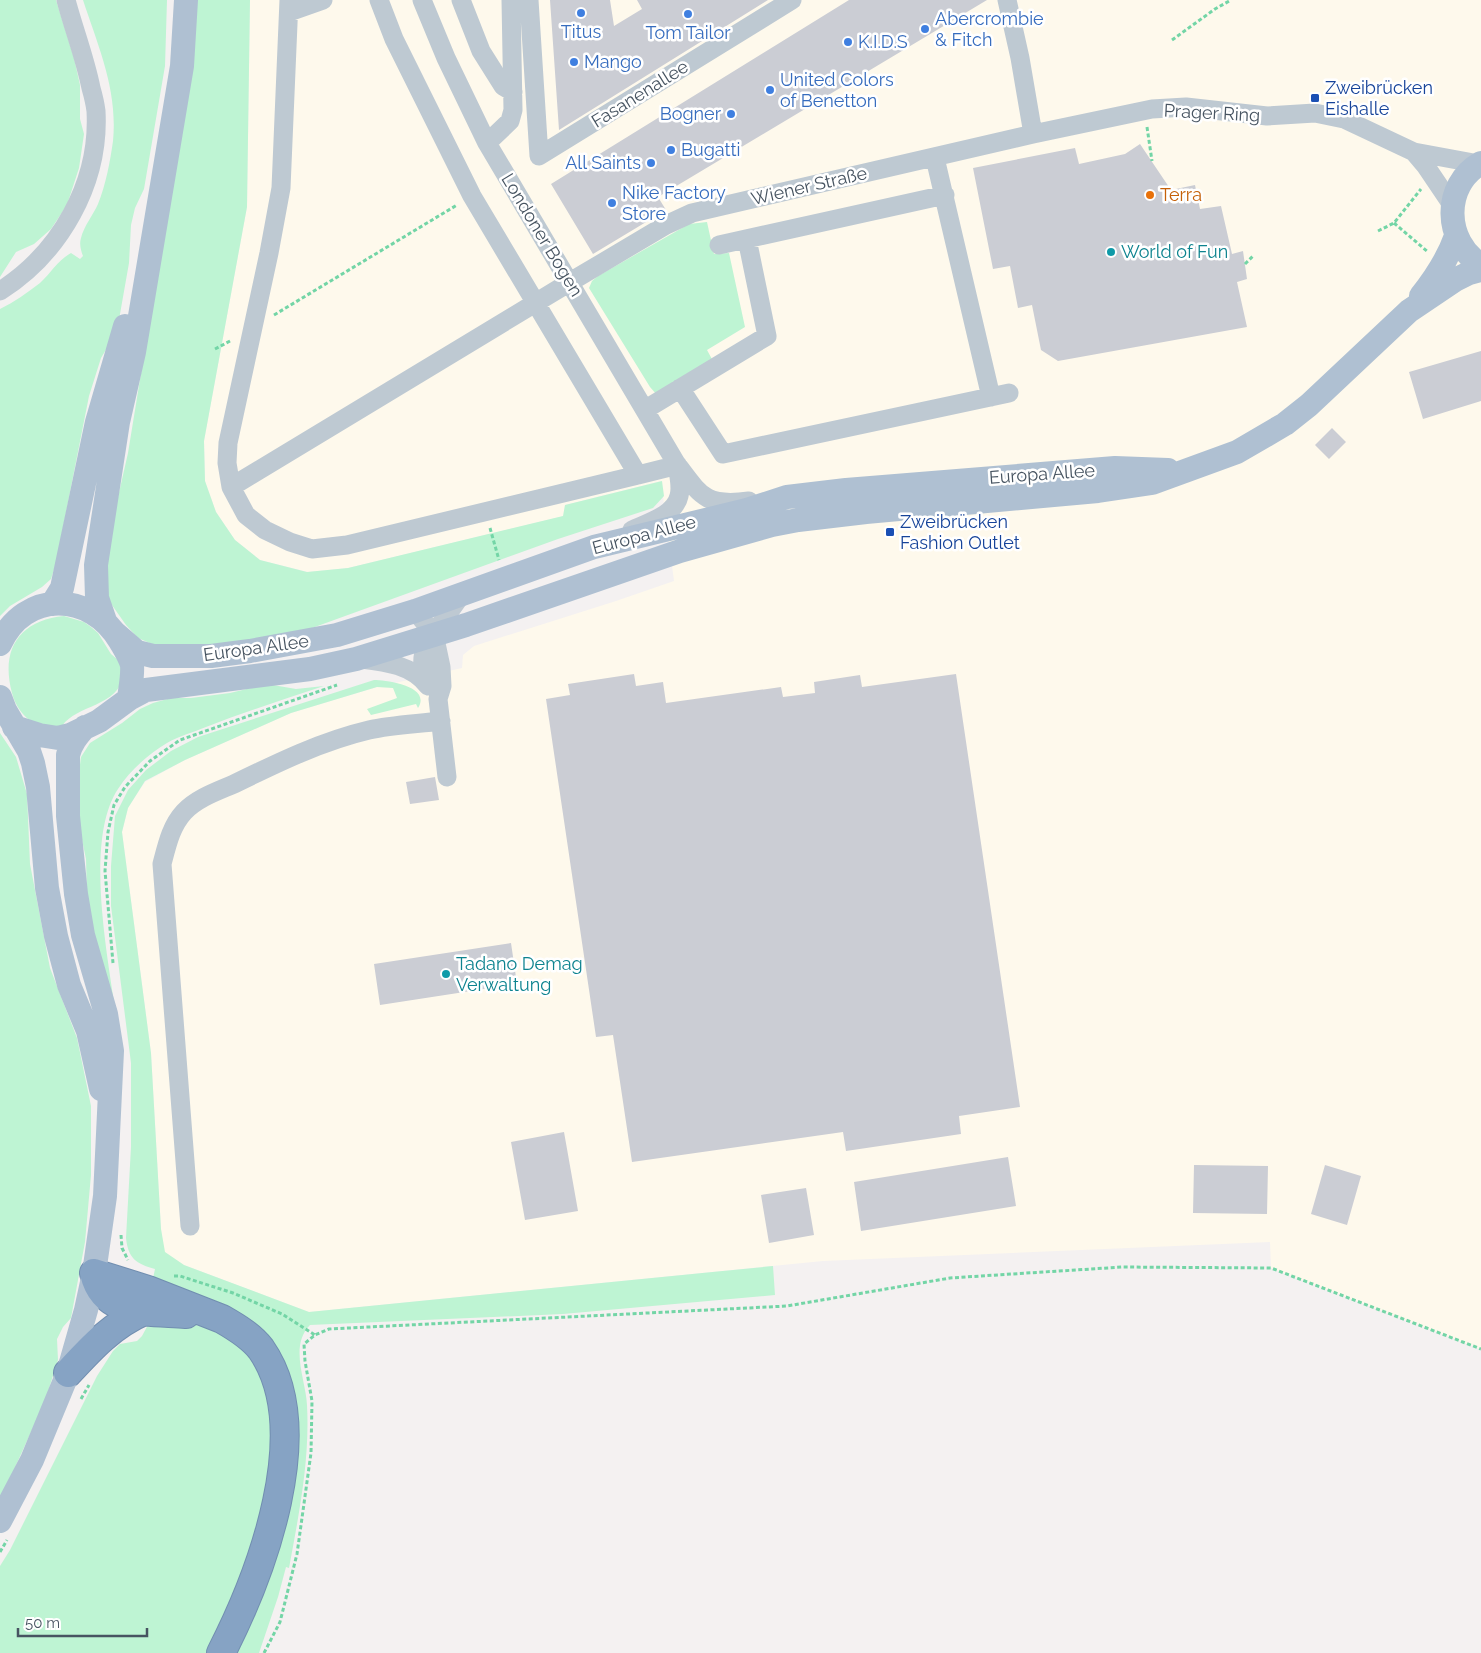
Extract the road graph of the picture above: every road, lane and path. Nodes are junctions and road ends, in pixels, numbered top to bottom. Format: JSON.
{"nodes":[{"id":1,"x":66,"y":0,"type":"edge"},
{"id":2,"x":174,"y":0,"type":"edge"},
{"id":3,"x":186,"y":0,"type":"edge"},
{"id":4,"x":323,"y":0,"type":"edge"},
{"id":5,"x":379,"y":0,"type":"edge"},
{"id":6,"x":422,"y":0,"type":"edge"},
{"id":7,"x":461,"y":0,"type":"edge"},
{"id":8,"x":511,"y":0,"type":"edge"},
{"id":9,"x":529,"y":0,"type":"edge"},
{"id":10,"x":792,"y":0,"type":"edge"},
{"id":11,"x":1007,"y":0,"type":"edge"},
{"id":12,"x":1231,"y":0,"type":"edge"},
{"id":13,"x":289,"y":6,"type":"edge"},
{"id":14,"x":1172,"y":40,"type":"dead end"},
{"id":15,"x":513,"y":92,"type":"junction"},
{"id":16,"x":1145,"y":111,"type":"junction"},
{"id":17,"x":1033,"y":134,"type":"junction"},
{"id":18,"x":487,"y":143,"type":"junction"},
{"id":19,"x":1414,"y":152,"type":"junction"},
{"id":20,"x":935,"y":158,"type":"junction"},
{"id":21,"x":1152,"y":162,"type":"dead end"},
{"id":22,"x":1480,"y":164,"type":"edge"},
{"id":23,"x":945,"y":195,"type":"junction"},
{"id":24,"x":472,"y":196,"type":"junction"},
{"id":25,"x":1452,"y":205,"type":"junction"},
{"id":26,"x":1378,"y":231,"type":"dead end"},
{"id":27,"x":1456,"y":236,"type":"junction"},
{"id":28,"x":747,"y":239,"type":"junction"},
{"id":29,"x":719,"y":245,"type":"dead end"},
{"id":30,"x":1253,"y":256,"type":"dead end"},
{"id":31,"x":1245,"y":264,"type":"dead end"},
{"id":32,"x":1481,"y":265,"type":"edge"},
{"id":33,"x":1443,"y":266,"type":"junction"},
{"id":34,"x":1481,"y":270,"type":"edge"},
{"id":35,"x":570,"y":282,"type":"junction"},
{"id":36,"x":0,"y":291,"type":"edge"},
{"id":37,"x":536,"y":303,"type":"junction"},
{"id":38,"x":1409,"y":311,"type":"junction"},
{"id":39,"x":251,"y":328,"type":"junction"},
{"id":40,"x":216,"y":350,"type":"dead end"},
{"id":41,"x":680,"y":388,"type":"junction"},
{"id":42,"x":646,"y":409,"type":"junction"},
{"id":43,"x":676,"y":463,"type":"junction"},
{"id":44,"x":1191,"y":469,"type":"junction"},
{"id":45,"x":638,"y":474,"type":"junction"},
{"id":46,"x":232,"y":487,"type":"junction"},
{"id":47,"x":787,"y":497,"type":"junction"},
{"id":48,"x":494,"y":540,"type":"dead end"},
{"id":49,"x":594,"y":547,"type":"junction"},
{"id":50,"x":499,"y":563,"type":"dead end"},
{"id":51,"x":462,"y":594,"type":"junction"},
{"id":52,"x":52,"y":604,"type":"junction"},
{"id":53,"x":415,"y":612,"type":"junction"},
{"id":54,"x":110,"y":627,"type":"junction"},
{"id":55,"x":434,"y":634,"type":"junction"},
{"id":56,"x":0,"y":644,"type":"edge"},
{"id":57,"x":356,"y":659,"type":"junction"},
{"id":58,"x":426,"y":682,"type":"junction"},
{"id":59,"x":0,"y":697,"type":"edge"},
{"id":60,"x":438,"y":699,"type":"junction"},
{"id":61,"x":129,"y":700,"type":"junction"},
{"id":62,"x":440,"y":721,"type":"junction"},
{"id":63,"x":87,"y":726,"type":"junction"},
{"id":64,"x":14,"y":727,"type":"junction"},
{"id":65,"x":447,"y":777,"type":"dead end"},
{"id":66,"x":107,"y":1122,"type":"junction"},
{"id":67,"x":190,"y":1226,"type":"dead end"},
{"id":68,"x":94,"y":1273,"type":"junction"},
{"id":69,"x":170,"y":1276,"type":"dead end"},
{"id":70,"x":144,"y":1311,"type":"junction"},
{"id":71,"x":210,"y":1315,"type":"junction"},
{"id":72,"x":1481,"y":1350,"type":"edge"},
{"id":73,"x":68,"y":1373,"type":"junction"},
{"id":74,"x":0,"y":1520,"type":"edge"},
{"id":75,"x":221,"y":1653,"type":"edge"}],
"edges":[{"from":1,"to":36,"type":"street"},
{"from":2,"to":52,"type":"main road"},
{"from":3,"to":54,"type":"main road"},
{"from":4,"to":13,"type":"street"},
{"from":5,"to":24,"type":"street"},
{"from":6,"to":18,"type":"street","name":"Londoner Bogen"},
{"from":7,"to":15,"type":"street"},
{"from":8,"to":15,"type":"street"},
{"from":9,"to":10,"type":"street","name":"Fasanenallee"},
{"from":11,"to":17,"type":"street"},
{"from":12,"to":14,"type":"path"},
{"from":13,"to":39,"type":"street"},
{"from":15,"to":18,"type":"street"},
{"from":16,"to":17,"type":"street","name":"Prager Ring"},
{"from":16,"to":19,"type":"street","name":"Prager Ring"},
{"from":16,"to":21,"type":"path"},
{"from":17,"to":20,"type":"street","name":"Wiener Straße"},
{"from":18,"to":35,"type":"street","name":"Londoner Bogen"},
{"from":19,"to":22,"type":"street"},
{"from":19,"to":25,"type":"street"},
{"from":20,"to":23,"type":"street"},
{"from":20,"to":35,"type":"street","name":"Wiener Straße"},
{"from":22,"to":25,"type":"main road"},
{"from":23,"to":28,"type":"street"},
{"from":23,"to":41,"type":"street"},
{"from":24,"to":37,"type":"street"},
{"from":24,"to":39,"type":"path"},
{"from":25,"to":27,"type":"main road"},
{"from":26,"to":33,"type":"path"},
{"from":27,"to":32,"type":"main road"},
{"from":27,"to":33,"type":"main road","name":"Europa Allee"},
{"from":28,"to":29,"type":"street"},
{"from":28,"to":41,"type":"street"},
{"from":30,"to":31,"type":"path"},
{"from":33,"to":38,"type":"main road","name":"Europa Allee"},
{"from":34,"to":38,"type":"main road","name":"Europa Allee"},
{"from":35,"to":37,"type":"street","name":"Wiener Straße"},
{"from":35,"to":42,"type":"street","name":"Londoner Bogen"},
{"from":37,"to":45,"type":"street"},
{"from":37,"to":46,"type":"street","name":"Wiener Straße"},
{"from":38,"to":44,"type":"main road","name":"Europa Allee"},
{"from":39,"to":40,"type":"path"},
{"from":39,"to":46,"type":"street"},
{"from":41,"to":42,"type":"street"},
{"from":42,"to":43,"type":"street","name":"Londoner Bogen"},
{"from":43,"to":45,"type":"street"},
{"from":43,"to":47,"type":"street","name":"Londoner Bogen"},
{"from":43,"to":49,"type":"street","name":"Londoner Bogen"},
{"from":44,"to":47,"type":"main road","name":"Europa Allee"},
{"from":44,"to":55,"type":"main road","name":"Europa Allee"},
{"from":45,"to":46,"type":"street"},
{"from":47,"to":49,"type":"main road","name":"Europa Allee"},
{"from":48,"to":50,"type":"path"},
{"from":49,"to":51,"type":"main road","name":"Europa Allee"},
{"from":51,"to":53,"type":"main road","name":"Europa Allee"},
{"from":51,"to":55,"type":"street"},
{"from":52,"to":54,"type":"main road","name":"Europa Allee"},
{"from":52,"to":56,"type":"main road"},
{"from":53,"to":54,"type":"main road","name":"Europa Allee"},
{"from":53,"to":55,"type":"street"},
{"from":54,"to":61,"type":"main road"},
{"from":55,"to":57,"type":"main road","name":"Europa Allee"},
{"from":55,"to":58,"type":"street"},
{"from":55,"to":60,"type":"street"},
{"from":57,"to":58,"type":"street"},
{"from":57,"to":61,"type":"main road","name":"Europa Allee"},
{"from":58,"to":60,"type":"street"},
{"from":59,"to":64,"type":"main road"},
{"from":60,"to":62,"type":"street"},
{"from":61,"to":63,"type":"main road","name":"Europa Allee"},
{"from":62,"to":65,"type":"street"},
{"from":62,"to":67,"type":"street"},
{"from":63,"to":64,"type":"main road","name":"Europa Allee"},
{"from":63,"to":66,"type":"main road"},
{"from":64,"to":66,"type":"main road"},
{"from":66,"to":68,"type":"main road"},
{"from":68,"to":70,"type":"highway"},
{"from":68,"to":71,"type":"highway"},
{"from":68,"to":73,"type":"main road"},
{"from":69,"to":72,"type":"path"},
{"from":70,"to":71,"type":"highway"},
{"from":70,"to":73,"type":"highway"},
{"from":71,"to":75,"type":"highway"},
{"from":73,"to":74,"type":"main road"}]}
